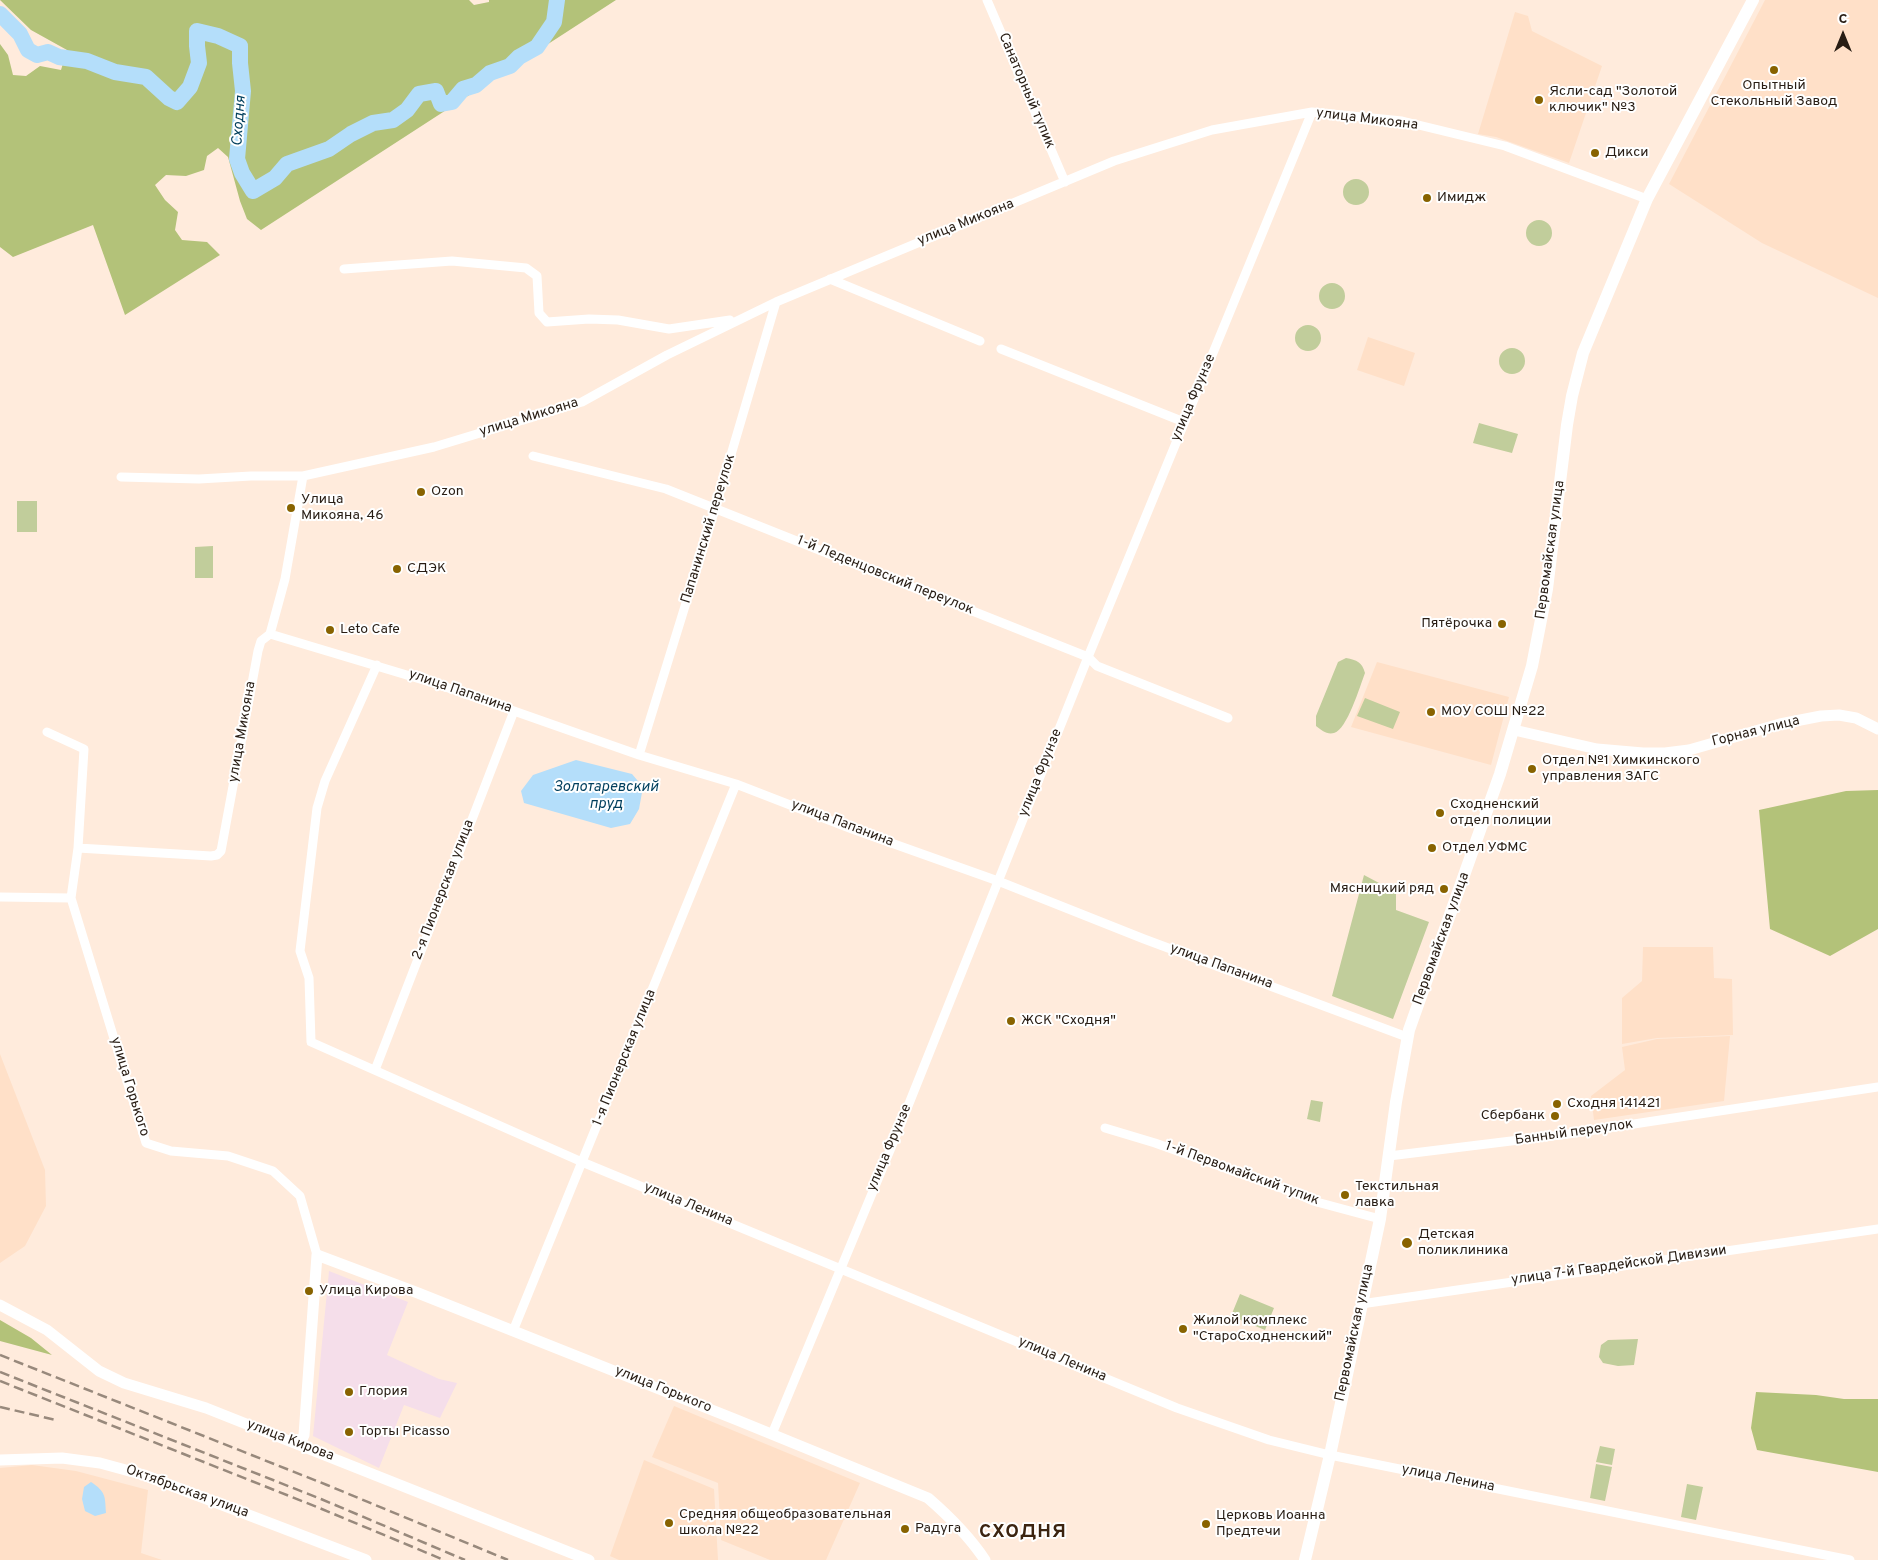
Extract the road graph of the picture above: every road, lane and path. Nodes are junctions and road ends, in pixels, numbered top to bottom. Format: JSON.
{"nodes":[{"id":1,"x":987,"y":0,"type":"edge"},
{"id":2,"x":1753,"y":0,"type":"edge"},
{"id":3,"x":1312,"y":112,"type":"junction"},
{"id":4,"x":1065,"y":182,"type":"junction"},
{"id":5,"x":1647,"y":199,"type":"junction"},
{"id":6,"x":344,"y":268,"type":"dead end"},
{"id":7,"x":830,"y":279,"type":"junction"},
{"id":8,"x":776,"y":302,"type":"junction"},
{"id":9,"x":738,"y":320,"type":"junction"},
{"id":10,"x":980,"y":341,"type":"dead end"},
{"id":11,"x":1001,"y":349,"type":"dead end"},
{"id":12,"x":1184,"y":422,"type":"junction"},
{"id":13,"x":533,"y":456,"type":"dead end"},
{"id":14,"x":303,"y":476,"type":"junction"},
{"id":15,"x":121,"y":477,"type":"dead end"},
{"id":16,"x":715,"y":509,"type":"junction"},
{"id":17,"x":270,"y":634,"type":"junction"},
{"id":18,"x":1088,"y":657,"type":"junction"},
{"id":19,"x":377,"y":665,"type":"junction"},
{"id":20,"x":514,"y":711,"type":"junction"},
{"id":21,"x":1228,"y":718,"type":"dead end"},
{"id":22,"x":1878,"y":729,"type":"edge"},
{"id":23,"x":1514,"y":730,"type":"junction"},
{"id":24,"x":47,"y":732,"type":"dead end"},
{"id":25,"x":639,"y":755,"type":"junction"},
{"id":26,"x":736,"y":784,"type":"junction"},
{"id":27,"x":78,"y":848,"type":"junction"},
{"id":28,"x":998,"y":881,"type":"junction"},
{"id":29,"x":0,"y":897,"type":"edge"},
{"id":30,"x":71,"y":898,"type":"junction"},
{"id":31,"x":1407,"y":1037,"type":"junction"},
{"id":32,"x":375,"y":1070,"type":"junction"},
{"id":33,"x":1878,"y":1087,"type":"edge"},
{"id":34,"x":1105,"y":1128,"type":"dead end"},
{"id":35,"x":1389,"y":1156,"type":"junction"},
{"id":36,"x":582,"y":1162,"type":"junction"},
{"id":37,"x":1380,"y":1219,"type":"junction"},
{"id":38,"x":1878,"y":1228,"type":"edge"},
{"id":39,"x":317,"y":1255,"type":"junction"},
{"id":40,"x":840,"y":1268,"type":"junction"},
{"id":41,"x":1361,"y":1304,"type":"junction"},
{"id":42,"x":0,"y":1306,"type":"edge"},
{"id":43,"x":513,"y":1332,"type":"junction"},
{"id":44,"x":772,"y":1434,"type":"junction"},
{"id":45,"x":300,"y":1444,"type":"junction"},
{"id":46,"x":1330,"y":1455,"type":"junction"},
{"id":47,"x":0,"y":1460,"type":"edge"},
{"id":48,"x":366,"y":1560,"type":"edge"},
{"id":49,"x":589,"y":1560,"type":"edge"},
{"id":50,"x":985,"y":1560,"type":"edge"},
{"id":51,"x":1305,"y":1560,"type":"edge"},
{"id":52,"x":1850,"y":1560,"type":"edge"}],
"edges":[{"from":1,"to":4,"type":"street","name":"Санаторный тупик"},
{"from":2,"to":5,"type":"main road","name":"Первомайская улица"},
{"from":3,"to":4,"type":"street","name":"улица Микояна"},
{"from":3,"to":5,"type":"street","name":"улица Микояна"},
{"from":3,"to":12,"type":"street","name":"улица Фрунзе"},
{"from":4,"to":7,"type":"street","name":"улица Микояна"},
{"from":5,"to":23,"type":"main road","name":"Первомайская улица"},
{"from":6,"to":9,"type":"street"},
{"from":7,"to":8,"type":"street","name":"улица Микояна"},
{"from":7,"to":10,"type":"street"},
{"from":8,"to":9,"type":"street","name":"улица Микояна"},
{"from":8,"to":16,"type":"street","name":"Папанинский переулок"},
{"from":9,"to":14,"type":"street","name":"улица Микояна"},
{"from":11,"to":12,"type":"street"},
{"from":12,"to":18,"type":"street","name":"улица Фрунзе"},
{"from":13,"to":16,"type":"street","name":"1-й Леденцовский переулок"},
{"from":14,"to":15,"type":"street","name":"улица Микояна"},
{"from":14,"to":17,"type":"street","name":"улица Микояна"},
{"from":16,"to":18,"type":"street","name":"1-й Леденцовский переулок"},
{"from":16,"to":25,"type":"street","name":"Папанинский переулок"},
{"from":17,"to":19,"type":"street","name":"улица Папанина"},
{"from":17,"to":27,"type":"street","name":"улица Микояна"},
{"from":18,"to":21,"type":"street","name":"1-й Леденцовский переулок"},
{"from":18,"to":28,"type":"street","name":"улица Фрунзе"},
{"from":19,"to":20,"type":"street","name":"улица Папанина"},
{"from":19,"to":32,"type":"street","name":"улица Ленина"},
{"from":20,"to":25,"type":"street","name":"улица Папанина"},
{"from":20,"to":32,"type":"street","name":"2-я Пионерская улица"},
{"from":22,"to":23,"type":"street","name":"Горная улица"},
{"from":23,"to":31,"type":"main road","name":"Первомайская улица"},
{"from":24,"to":27,"type":"street","name":"улица Горького"},
{"from":25,"to":26,"type":"street","name":"улица Папанина"},
{"from":26,"to":28,"type":"street","name":"улица Папанина"},
{"from":26,"to":36,"type":"street","name":"1-я Пионерская улица"},
{"from":27,"to":30,"type":"street","name":"улица Горького"},
{"from":28,"to":31,"type":"street","name":"улица Папанина"},
{"from":28,"to":40,"type":"street","name":"улица Фрунзе"},
{"from":29,"to":30,"type":"street"},
{"from":30,"to":39,"type":"street","name":"улица Горького"},
{"from":31,"to":35,"type":"main road","name":"Первомайская улица"},
{"from":32,"to":36,"type":"street","name":"улица Ленина"},
{"from":33,"to":35,"type":"street","name":"Банный переулок"},
{"from":34,"to":37,"type":"street","name":"1-й Первомайский тупик"},
{"from":35,"to":37,"type":"main road","name":"Первомайская улица"},
{"from":36,"to":40,"type":"street","name":"улица Ленина"},
{"from":36,"to":43,"type":"street","name":"1-я Пионерская улица"},
{"from":37,"to":41,"type":"main road","name":"Первомайская улица"},
{"from":38,"to":41,"type":"street","name":"улица 7-й Гвардейской Дивизии"},
{"from":39,"to":43,"type":"street","name":"улица Горького"},
{"from":39,"to":45,"type":"street","name":"улица Горького"},
{"from":40,"to":44,"type":"street","name":"улица Фрунзе"},
{"from":40,"to":46,"type":"street","name":"улица Ленина"},
{"from":41,"to":46,"type":"main road","name":"Первомайская улица"},
{"from":42,"to":45,"type":"street","name":"улица Кирова"},
{"from":43,"to":44,"type":"street","name":"улица Горького"},
{"from":44,"to":50,"type":"street","name":"улица Горького"},
{"from":45,"to":49,"type":"street","name":"улица Кирова"},
{"from":46,"to":51,"type":"main road","name":"Первомайская улица"},
{"from":46,"to":52,"type":"street","name":"улица Ленина"},
{"from":47,"to":48,"type":"street","name":"Октябрьская улица"}]}
